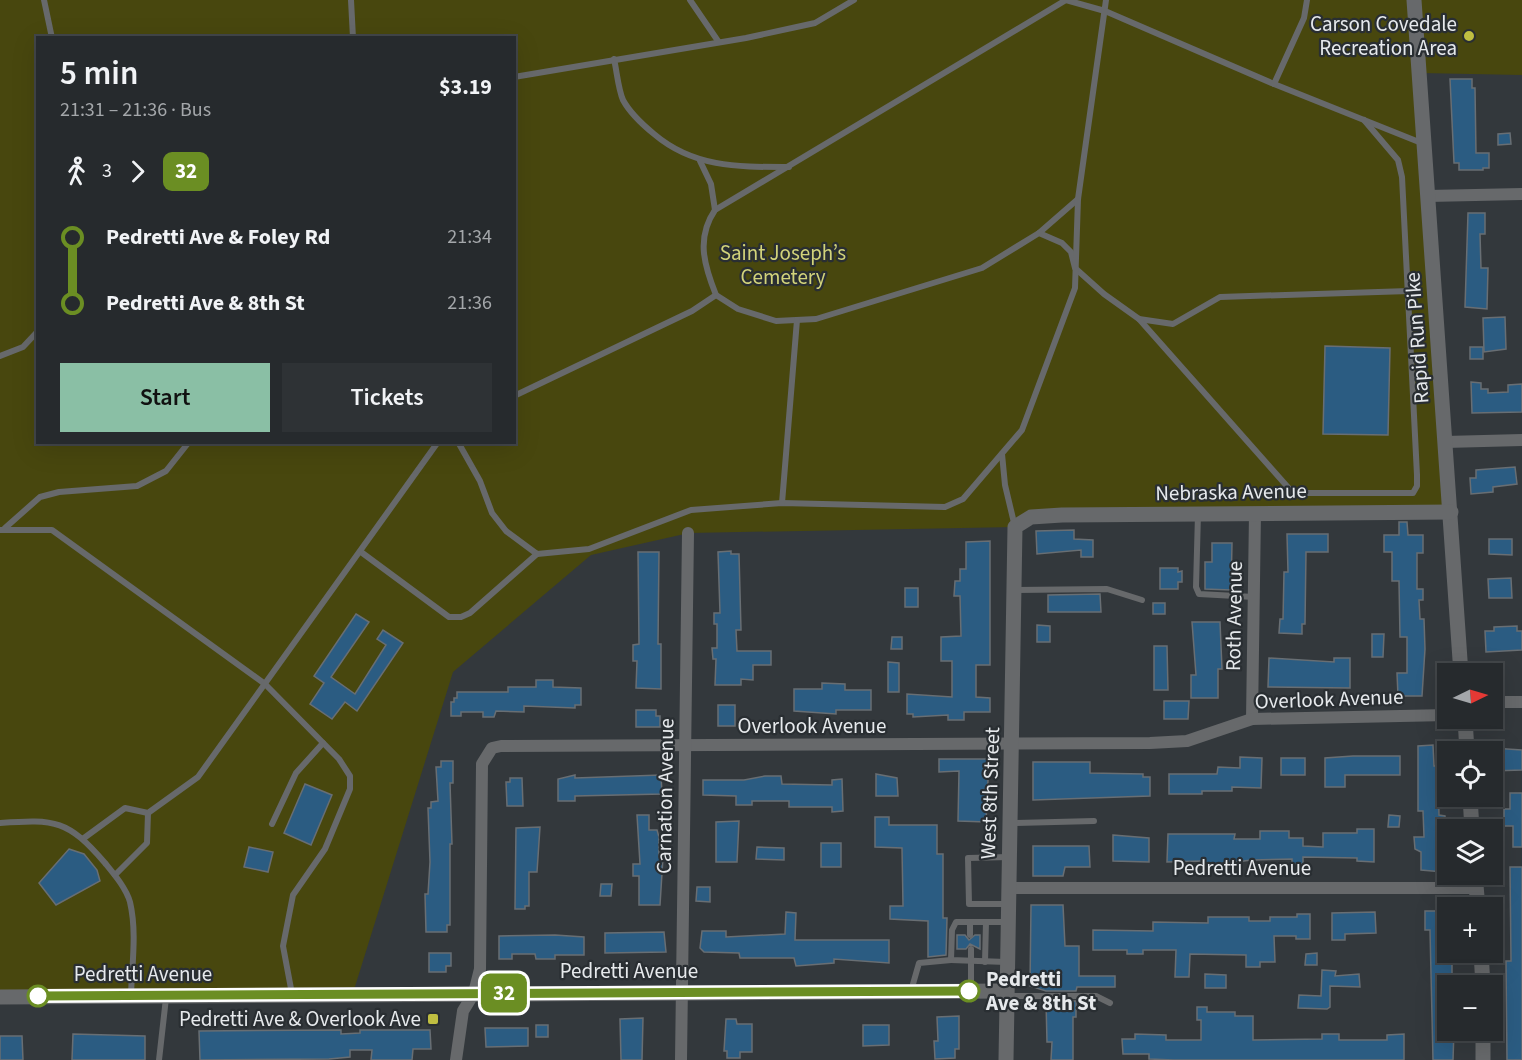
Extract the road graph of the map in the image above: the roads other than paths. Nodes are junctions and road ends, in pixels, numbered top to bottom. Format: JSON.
{"nodes":[{"id":1,"x":44,"y":0,"type":"edge"},
{"id":2,"x":352,"y":0,"type":"edge"},
{"id":3,"x":690,"y":0,"type":"edge"},
{"id":4,"x":854,"y":0,"type":"edge"},
{"id":5,"x":1066,"y":0,"type":"edge"},
{"id":6,"x":1106,"y":0,"type":"edge"},
{"id":7,"x":1307,"y":0,"type":"edge"},
{"id":8,"x":1414,"y":0,"type":"edge"},
{"id":9,"x":1105,"y":10,"type":"junction"},
{"id":10,"x":52,"y":36,"type":"edge"},
{"id":11,"x":353,"y":36,"type":"edge"},
{"id":12,"x":718,"y":41,"type":"junction"},
{"id":13,"x":614,"y":59,"type":"junction"},
{"id":14,"x":516,"y":77,"type":"edge"},
{"id":15,"x":1274,"y":84,"type":"junction"},
{"id":16,"x":1364,"y":120,"type":"junction"},
{"id":17,"x":1424,"y":145,"type":"junction"},
{"id":18,"x":700,"y":161,"type":"junction"},
{"id":19,"x":789,"y":167,"type":"junction"},
{"id":20,"x":1522,"y":194,"type":"edge"},
{"id":21,"x":1428,"y":196,"type":"junction"},
{"id":22,"x":1078,"y":199,"type":"junction"},
{"id":23,"x":715,"y":210,"type":"junction"},
{"id":24,"x":1039,"y":233,"type":"junction"},
{"id":25,"x":1075,"y":268,"type":"junction"},
{"id":26,"x":1409,"y":291,"type":"junction"},
{"id":27,"x":716,"y":295,"type":"junction"},
{"id":28,"x":1139,"y":319,"type":"junction"},
{"id":29,"x":797,"y":320,"type":"junction"},
{"id":30,"x":36,"y":333,"type":"edge"},
{"id":31,"x":0,"y":356,"type":"edge"},
{"id":32,"x":516,"y":395,"type":"edge"},
{"id":33,"x":1522,"y":440,"type":"edge"},
{"id":34,"x":1445,"y":442,"type":"junction"},
{"id":35,"x":187,"y":444,"type":"edge"},
{"id":36,"x":437,"y":444,"type":"edge"},
{"id":37,"x":459,"y":444,"type":"edge"},
{"id":38,"x":1002,"y":454,"type":"junction"},
{"id":39,"x":782,"y":504,"type":"junction"},
{"id":40,"x":1451,"y":512,"type":"junction"},
{"id":41,"x":1255,"y":513,"type":"junction"},
{"id":42,"x":1198,"y":514,"type":"junction"},
{"id":43,"x":1015,"y":527,"type":"junction"},
{"id":44,"x":2,"y":529,"type":"edge"},
{"id":45,"x":688,"y":533,"type":"dead end"},
{"id":46,"x":361,"y":552,"type":"junction"},
{"id":47,"x":537,"y":554,"type":"junction"},
{"id":48,"x":1014,"y":590,"type":"junction"},
{"id":49,"x":1254,"y":597,"type":"junction"},
{"id":50,"x":1142,"y":600,"type":"dead end"},
{"id":51,"x":1460,"y":663,"type":"edge"},
{"id":52,"x":265,"y":684,"type":"junction"},
{"id":53,"x":1503,"y":702,"type":"edge"},
{"id":54,"x":1522,"y":702,"type":"edge"},
{"id":55,"x":1437,"y":715,"type":"edge"},
{"id":56,"x":1252,"y":719,"type":"junction"},
{"id":57,"x":323,"y":743,"type":"junction"},
{"id":58,"x":1013,"y":745,"type":"junction"},
{"id":59,"x":685,"y":746,"type":"junction"},
{"id":60,"x":148,"y":813,"type":"junction"},
{"id":61,"x":1094,"y":821,"type":"dead end"},
{"id":62,"x":0,"y":823,"type":"edge"},
{"id":63,"x":1011,"y":823,"type":"junction"},
{"id":64,"x":272,"y":824,"type":"dead end"},
{"id":65,"x":84,"y":838,"type":"junction"},
{"id":66,"x":1009,"y":857,"type":"junction"},
{"id":67,"x":115,"y":874,"type":"junction"},
{"id":68,"x":1437,"y":882,"type":"edge"},
{"id":69,"x":1008,"y":888,"type":"junction"},
{"id":70,"x":1008,"y":904,"type":"junction"},
{"id":71,"x":970,"y":922,"type":"junction"},
{"id":72,"x":986,"y":922,"type":"junction"},
{"id":73,"x":1008,"y":922,"type":"junction"},
{"id":74,"x":970,"y":935,"type":"dead end"},
{"id":75,"x":971,"y":949,"type":"dead end"},
{"id":76,"x":951,"y":960,"type":"junction"},
{"id":77,"x":971,"y":962,"type":"junction"},
{"id":78,"x":985,"y":962,"type":"junction"},
{"id":79,"x":1007,"y":962,"type":"junction"},
{"id":80,"x":682,"y":991,"type":"junction"},
{"id":81,"x":911,"y":991,"type":"junction"},
{"id":82,"x":971,"y":991,"type":"junction"},
{"id":83,"x":474,"y":993,"type":"junction"},
{"id":84,"x":1006,"y":993,"type":"junction"},
{"id":85,"x":292,"y":994,"type":"junction"},
{"id":86,"x":130,"y":995,"type":"junction"},
{"id":87,"x":166,"y":995,"type":"junction"},
{"id":88,"x":0,"y":997,"type":"edge"},
{"id":89,"x":1110,"y":1003,"type":"dead end"},
{"id":90,"x":1483,"y":1041,"type":"edge"},
{"id":91,"x":159,"y":1060,"type":"edge"},
{"id":92,"x":456,"y":1060,"type":"edge"},
{"id":93,"x":681,"y":1060,"type":"edge"},
{"id":94,"x":1006,"y":1060,"type":"edge"},
{"id":95,"x":1483,"y":1060,"type":"edge"}],
"edges":[{"from":1,"to":10,"type":"lane"},
{"from":2,"to":11,"type":"lane"},
{"from":3,"to":12,"type":"lane"},
{"from":4,"to":12,"type":"lane"},
{"from":5,"to":9,"type":"lane"},
{"from":5,"to":19,"type":"lane"},
{"from":6,"to":9,"type":"lane"},
{"from":7,"to":15,"type":"lane"},
{"from":8,"to":17,"type":"street","name":"Rapid Run Pike"},
{"from":9,"to":15,"type":"lane"},
{"from":9,"to":22,"type":"lane"},
{"from":12,"to":13,"type":"lane"},
{"from":13,"to":14,"type":"lane"},
{"from":13,"to":18,"type":"lane"},
{"from":15,"to":16,"type":"lane"},
{"from":16,"to":17,"type":"lane"},
{"from":16,"to":26,"type":"lane"},
{"from":17,"to":21,"type":"street","name":"Rapid Run Pike"},
{"from":18,"to":19,"type":"lane"},
{"from":18,"to":23,"type":"lane"},
{"from":19,"to":23,"type":"lane"},
{"from":20,"to":21,"type":"street"},
{"from":21,"to":34,"type":"street","name":"Rapid Run Pike"},
{"from":22,"to":24,"type":"lane"},
{"from":22,"to":25,"type":"lane"},
{"from":23,"to":27,"type":"lane"},
{"from":24,"to":25,"type":"lane"},
{"from":24,"to":29,"type":"lane"},
{"from":25,"to":28,"type":"lane"},
{"from":25,"to":38,"type":"lane"},
{"from":26,"to":28,"type":"lane"},
{"from":26,"to":28,"type":"lane"},
{"from":27,"to":29,"type":"lane"},
{"from":27,"to":32,"type":"lane"},
{"from":29,"to":39,"type":"lane"},
{"from":30,"to":31,"type":"lane"},
{"from":33,"to":34,"type":"street"},
{"from":34,"to":40,"type":"street","name":"Rapid Run Pike"},
{"from":35,"to":44,"type":"lane"},
{"from":36,"to":46,"type":"lane"},
{"from":37,"to":47,"type":"lane"},
{"from":38,"to":39,"type":"lane"},
{"from":38,"to":43,"type":"lane"},
{"from":39,"to":47,"type":"lane"},
{"from":40,"to":41,"type":"street","name":"Nebraska Avenue"},
{"from":40,"to":51,"type":"street","name":"Rapid Run Pike"},
{"from":41,"to":42,"type":"street","name":"Nebraska Avenue"},
{"from":41,"to":49,"type":"street","name":"Roth Avenue"},
{"from":42,"to":43,"type":"street","name":"Nebraska Avenue"},
{"from":42,"to":49,"type":"lane"},
{"from":43,"to":48,"type":"street","name":"West 8th Street"},
{"from":44,"to":52,"type":"lane"},
{"from":45,"to":59,"type":"street","name":"Carnation Avenue"},
{"from":46,"to":47,"type":"lane"},
{"from":46,"to":52,"type":"lane"},
{"from":48,"to":50,"type":"lane"},
{"from":48,"to":58,"type":"street","name":"West 8th Street"},
{"from":49,"to":56,"type":"street","name":"Roth Avenue"},
{"from":52,"to":57,"type":"lane"},
{"from":52,"to":60,"type":"lane"},
{"from":53,"to":54,"type":"street"},
{"from":55,"to":56,"type":"street","name":"Overlook Avenue"},
{"from":56,"to":58,"type":"street","name":"Overlook Avenue"},
{"from":57,"to":64,"type":"lane"},
{"from":57,"to":85,"type":"lane"},
{"from":58,"to":59,"type":"street","name":"Overlook Avenue"},
{"from":58,"to":63,"type":"street","name":"West 8th Street"},
{"from":59,"to":80,"type":"street","name":"Carnation Avenue"},
{"from":59,"to":83,"type":"street","name":"Overlook Avenue"},
{"from":60,"to":65,"type":"lane"},
{"from":60,"to":67,"type":"lane"},
{"from":61,"to":63,"type":"lane"},
{"from":62,"to":65,"type":"lane"},
{"from":63,"to":66,"type":"street","name":"West 8th Street"},
{"from":65,"to":67,"type":"lane"},
{"from":66,"to":69,"type":"street","name":"West 8th Street"},
{"from":66,"to":70,"type":"lane"},
{"from":67,"to":86,"type":"lane"},
{"from":68,"to":69,"type":"street","name":"Pedretti Avenue"},
{"from":69,"to":70,"type":"street","name":"West 8th Street"},
{"from":70,"to":73,"type":"street","name":"West 8th Street"},
{"from":71,"to":72,"type":"lane"},
{"from":71,"to":74,"type":"lane"},
{"from":71,"to":76,"type":"lane"},
{"from":72,"to":73,"type":"lane"},
{"from":72,"to":78,"type":"lane"},
{"from":73,"to":79,"type":"street","name":"West 8th Street"},
{"from":75,"to":77,"type":"lane"},
{"from":76,"to":77,"type":"lane"},
{"from":76,"to":81,"type":"lane"},
{"from":77,"to":78,"type":"lane"},
{"from":77,"to":82,"type":"lane"},
{"from":78,"to":79,"type":"lane"},
{"from":79,"to":84,"type":"street","name":"West 8th Street"},
{"from":80,"to":81,"type":"street","name":"Pedretti Avenue"},
{"from":80,"to":83,"type":"street","name":"Pedretti Avenue"},
{"from":80,"to":93,"type":"street","name":"Carnation Avenue"},
{"from":81,"to":82,"type":"street","name":"Pedretti Avenue"},
{"from":82,"to":84,"type":"street","name":"Pedretti Avenue"},
{"from":83,"to":85,"type":"street","name":"Pedretti Avenue"},
{"from":83,"to":92,"type":"street","name":"Overlook Avenue"},
{"from":84,"to":89,"type":"lane"},
{"from":84,"to":94,"type":"street","name":"West 8th Street"},
{"from":85,"to":87,"type":"street","name":"Pedretti Avenue"},
{"from":86,"to":87,"type":"street","name":"Pedretti Avenue"},
{"from":86,"to":88,"type":"street","name":"Pedretti Avenue"},
{"from":87,"to":91,"type":"lane"},
{"from":90,"to":95,"type":"street"}]}
